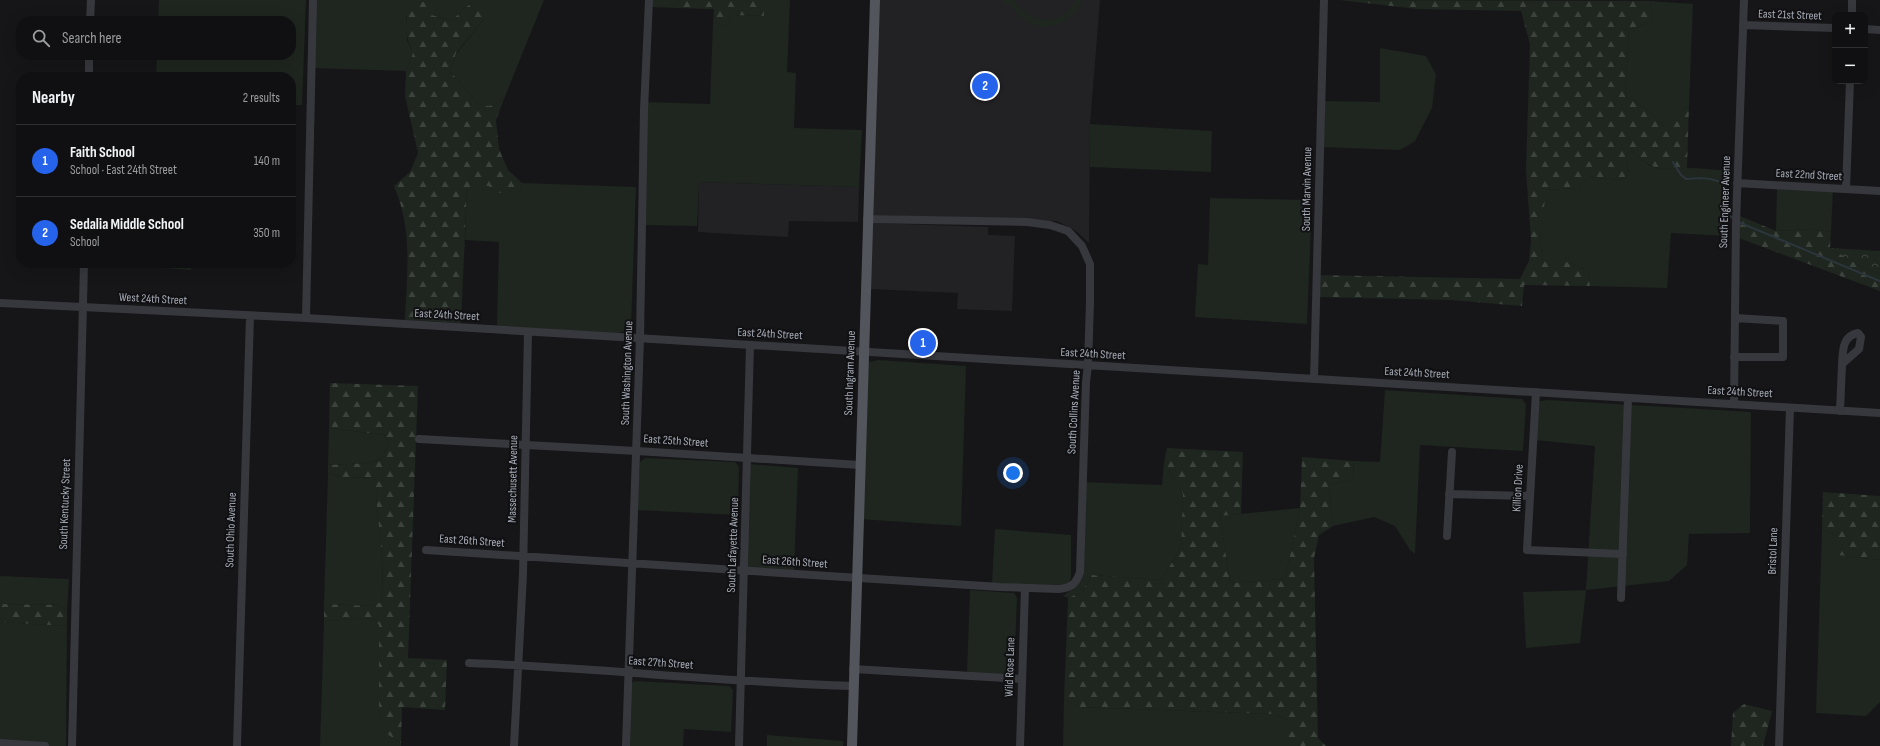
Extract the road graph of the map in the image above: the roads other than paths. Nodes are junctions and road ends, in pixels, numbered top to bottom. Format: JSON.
{"nodes":[{"id":1,"x":91,"y":0,"type":"edge"},
{"id":2,"x":313,"y":0,"type":"edge"},
{"id":3,"x":649,"y":0,"type":"edge"},
{"id":4,"x":875,"y":0,"type":"edge"},
{"id":5,"x":1324,"y":0,"type":"edge"},
{"id":6,"x":1744,"y":0,"type":"edge"},
{"id":7,"x":1852,"y":0,"type":"edge"},
{"id":8,"x":1852,"y":12,"type":"edge"},
{"id":9,"x":90,"y":16,"type":"edge"},
{"id":10,"x":1744,"y":25,"type":"junction"},
{"id":11,"x":1832,"y":28,"type":"edge"},
{"id":12,"x":1868,"y":29,"type":"edge"},
{"id":13,"x":1880,"y":30,"type":"edge"},
{"id":14,"x":90,"y":60,"type":"edge"},
{"id":15,"x":89,"y":72,"type":"edge"},
{"id":16,"x":1850,"y":84,"type":"edge"},
{"id":17,"x":1737,"y":183,"type":"junction"},
{"id":18,"x":1846,"y":189,"type":"junction"},
{"id":19,"x":1880,"y":191,"type":"edge"},
{"id":20,"x":867,"y":219,"type":"junction"},
{"id":21,"x":84,"y":268,"type":"edge"},
{"id":22,"x":0,"y":303,"type":"edge"},
{"id":23,"x":82,"y":308,"type":"junction"},
{"id":24,"x":250,"y":316,"type":"junction"},
{"id":25,"x":306,"y":318,"type":"junction"},
{"id":26,"x":1735,"y":318,"type":"junction"},
{"id":27,"x":528,"y":332,"type":"junction"},
{"id":28,"x":640,"y":338,"type":"junction"},
{"id":29,"x":750,"y":345,"type":"junction"},
{"id":30,"x":864,"y":352,"type":"junction"},
{"id":31,"x":1734,"y":357,"type":"junction"},
{"id":32,"x":1842,"y":364,"type":"dead end"},
{"id":33,"x":1088,"y":365,"type":"junction"},
{"id":34,"x":1314,"y":379,"type":"junction"},
{"id":35,"x":1536,"y":392,"type":"junction"},
{"id":36,"x":1628,"y":398,"type":"junction"},
{"id":37,"x":1734,"y":404,"type":"junction"},
{"id":38,"x":1790,"y":408,"type":"junction"},
{"id":39,"x":1840,"y":411,"type":"junction"},
{"id":40,"x":1880,"y":413,"type":"edge"},
{"id":41,"x":419,"y":439,"type":"dead end"},
{"id":42,"x":525,"y":445,"type":"junction"},
{"id":43,"x":637,"y":451,"type":"junction"},
{"id":44,"x":1452,"y":452,"type":"dead end"},
{"id":45,"x":747,"y":458,"type":"junction"},
{"id":46,"x":860,"y":465,"type":"junction"},
{"id":47,"x":1449,"y":494,"type":"junction"},
{"id":48,"x":1530,"y":496,"type":"junction"},
{"id":49,"x":1082,"y":498,"type":"joint"},
{"id":50,"x":1447,"y":536,"type":"dead end"},
{"id":51,"x":426,"y":550,"type":"dead end"},
{"id":52,"x":1622,"y":554,"type":"junction"},
{"id":53,"x":523,"y":556,"type":"junction"},
{"id":54,"x":633,"y":563,"type":"junction"},
{"id":55,"x":744,"y":570,"type":"junction"},
{"id":56,"x":857,"y":578,"type":"junction"},
{"id":57,"x":1025,"y":588,"type":"junction"},
{"id":58,"x":1621,"y":598,"type":"dead end"},
{"id":59,"x":469,"y":663,"type":"dead end"},
{"id":60,"x":518,"y":665,"type":"junction"},
{"id":61,"x":853,"y":669,"type":"junction"},
{"id":62,"x":629,"y":673,"type":"junction"},
{"id":63,"x":1022,"y":679,"type":"junction"},
{"id":64,"x":741,"y":681,"type":"junction"},
{"id":65,"x":852,"y":686,"type":"junction"},
{"id":66,"x":0,"y":743,"type":"edge"},
{"id":67,"x":44,"y":746,"type":"edge"},
{"id":68,"x":72,"y":746,"type":"edge"},
{"id":69,"x":237,"y":746,"type":"edge"},
{"id":70,"x":514,"y":746,"type":"edge"},
{"id":71,"x":626,"y":746,"type":"edge"},
{"id":72,"x":739,"y":746,"type":"edge"},
{"id":73,"x":852,"y":746,"type":"edge"},
{"id":74,"x":1020,"y":746,"type":"edge"},
{"id":75,"x":1779,"y":746,"type":"edge"}],
"edges":[{"from":1,"to":9,"type":"street"},
{"from":2,"to":25,"type":"street"},
{"from":3,"to":28,"type":"street","name":"South Washington Avenue"},
{"from":4,"to":20,"type":"main road","name":"South Ingram Avenue"},
{"from":5,"to":34,"type":"street","name":"South Marvin Avenue"},
{"from":6,"to":10,"type":"street","name":"South Engineer Avenue"},
{"from":7,"to":8,"type":"street"},
{"from":10,"to":11,"type":"street","name":"East 21st Street"},
{"from":10,"to":17,"type":"street","name":"South Engineer Avenue"},
{"from":12,"to":13,"type":"street"},
{"from":14,"to":15,"type":"street"},
{"from":16,"to":18,"type":"street"},
{"from":17,"to":18,"type":"street","name":"East 22nd Street"},
{"from":17,"to":26,"type":"street","name":"South Engineer Avenue"},
{"from":18,"to":19,"type":"street","name":"East 22nd Street"},
{"from":20,"to":30,"type":"main road","name":"South Ingram Avenue"},
{"from":20,"to":33,"type":"street","name":"South Collins Avenue"},
{"from":21,"to":23,"type":"street","name":"South Kentucky Street"},
{"from":22,"to":23,"type":"street","name":"West 24th Street"},
{"from":23,"to":24,"type":"street","name":"West 24th Street"},
{"from":23,"to":68,"type":"street","name":"South Kentucky Street"},
{"from":24,"to":25,"type":"street","name":"West 24th Street"},
{"from":24,"to":69,"type":"street","name":"South Ohio Avenue"},
{"from":25,"to":27,"type":"street","name":"East 24th Street"},
{"from":26,"to":31,"type":"street","name":"South Engineer Avenue"},
{"from":26,"to":31,"type":"street"},
{"from":27,"to":28,"type":"street","name":"East 24th Street"},
{"from":27,"to":42,"type":"street","name":"Massechusett Avenue"},
{"from":28,"to":29,"type":"street","name":"East 24th Street"},
{"from":28,"to":43,"type":"street","name":"South Washington Avenue"},
{"from":29,"to":30,"type":"street","name":"East 24th Street"},
{"from":29,"to":45,"type":"street","name":"South Lafayette Avenue"},
{"from":30,"to":33,"type":"street","name":"East 24th Street"},
{"from":30,"to":46,"type":"main road","name":"South Ingram Avenue"},
{"from":31,"to":37,"type":"street","name":"South Engineer Avenue"},
{"from":32,"to":39,"type":"street"},
{"from":33,"to":34,"type":"street","name":"East 24th Street"},
{"from":33,"to":49,"type":"street","name":"South Collins Avenue"},
{"from":34,"to":35,"type":"street","name":"East 24th Street"},
{"from":35,"to":36,"type":"street","name":"East 24th Street"},
{"from":35,"to":48,"type":"street","name":"Killion Drive"},
{"from":36,"to":37,"type":"street","name":"East 24th Street"},
{"from":36,"to":52,"type":"street"},
{"from":37,"to":38,"type":"street","name":"East 24th Street"},
{"from":38,"to":39,"type":"street","name":"East 24th Street"},
{"from":38,"to":75,"type":"street","name":"Bristol Lane"},
{"from":39,"to":40,"type":"street","name":"East 24th Street"},
{"from":41,"to":42,"type":"street","name":"East 25th Street"},
{"from":42,"to":43,"type":"street","name":"East 25th Street"},
{"from":42,"to":53,"type":"street","name":"Massechusett Avenue"},
{"from":43,"to":45,"type":"street","name":"East 25th Street"},
{"from":43,"to":54,"type":"street","name":"South Washington Avenue"},
{"from":44,"to":47,"type":"street"},
{"from":45,"to":46,"type":"street","name":"East 25th Street"},
{"from":45,"to":55,"type":"street","name":"South Lafayette Avenue"},
{"from":46,"to":56,"type":"main road","name":"South Ingram Avenue"},
{"from":47,"to":48,"type":"street"},
{"from":47,"to":50,"type":"street"},
{"from":48,"to":52,"type":"street","name":"Killion Drive"},
{"from":49,"to":57,"type":"street","name":"East 26th Street"},
{"from":51,"to":53,"type":"street","name":"East 26th Street"},
{"from":52,"to":58,"type":"street"},
{"from":53,"to":54,"type":"street","name":"East 26th Street"},
{"from":53,"to":60,"type":"street","name":"Massechusett Avenue"},
{"from":54,"to":55,"type":"street","name":"East 26th Street"},
{"from":54,"to":62,"type":"street","name":"South Washington Avenue"},
{"from":55,"to":56,"type":"street","name":"East 26th Street"},
{"from":55,"to":64,"type":"street","name":"South Lafayette Avenue"},
{"from":56,"to":57,"type":"street","name":"East 26th Street"},
{"from":56,"to":61,"type":"main road","name":"South Ingram Avenue"},
{"from":57,"to":63,"type":"street","name":"Wild Rose Lane"},
{"from":59,"to":60,"type":"street","name":"East 27th Street"},
{"from":60,"to":62,"type":"street","name":"East 27th Street"},
{"from":60,"to":70,"type":"street","name":"Massechusett Avenue"},
{"from":61,"to":63,"type":"street"},
{"from":61,"to":65,"type":"main road","name":"South Ingram Avenue"},
{"from":62,"to":64,"type":"street","name":"East 27th Street"},
{"from":62,"to":71,"type":"street","name":"South Washington Avenue"},
{"from":63,"to":74,"type":"street","name":"Wild Rose Lane"},
{"from":64,"to":65,"type":"street","name":"East 27th Street"},
{"from":64,"to":72,"type":"street","name":"South Lafayette Avenue"},
{"from":65,"to":73,"type":"main road","name":"South Ingram Avenue"},
{"from":66,"to":67,"type":"street"}]}
